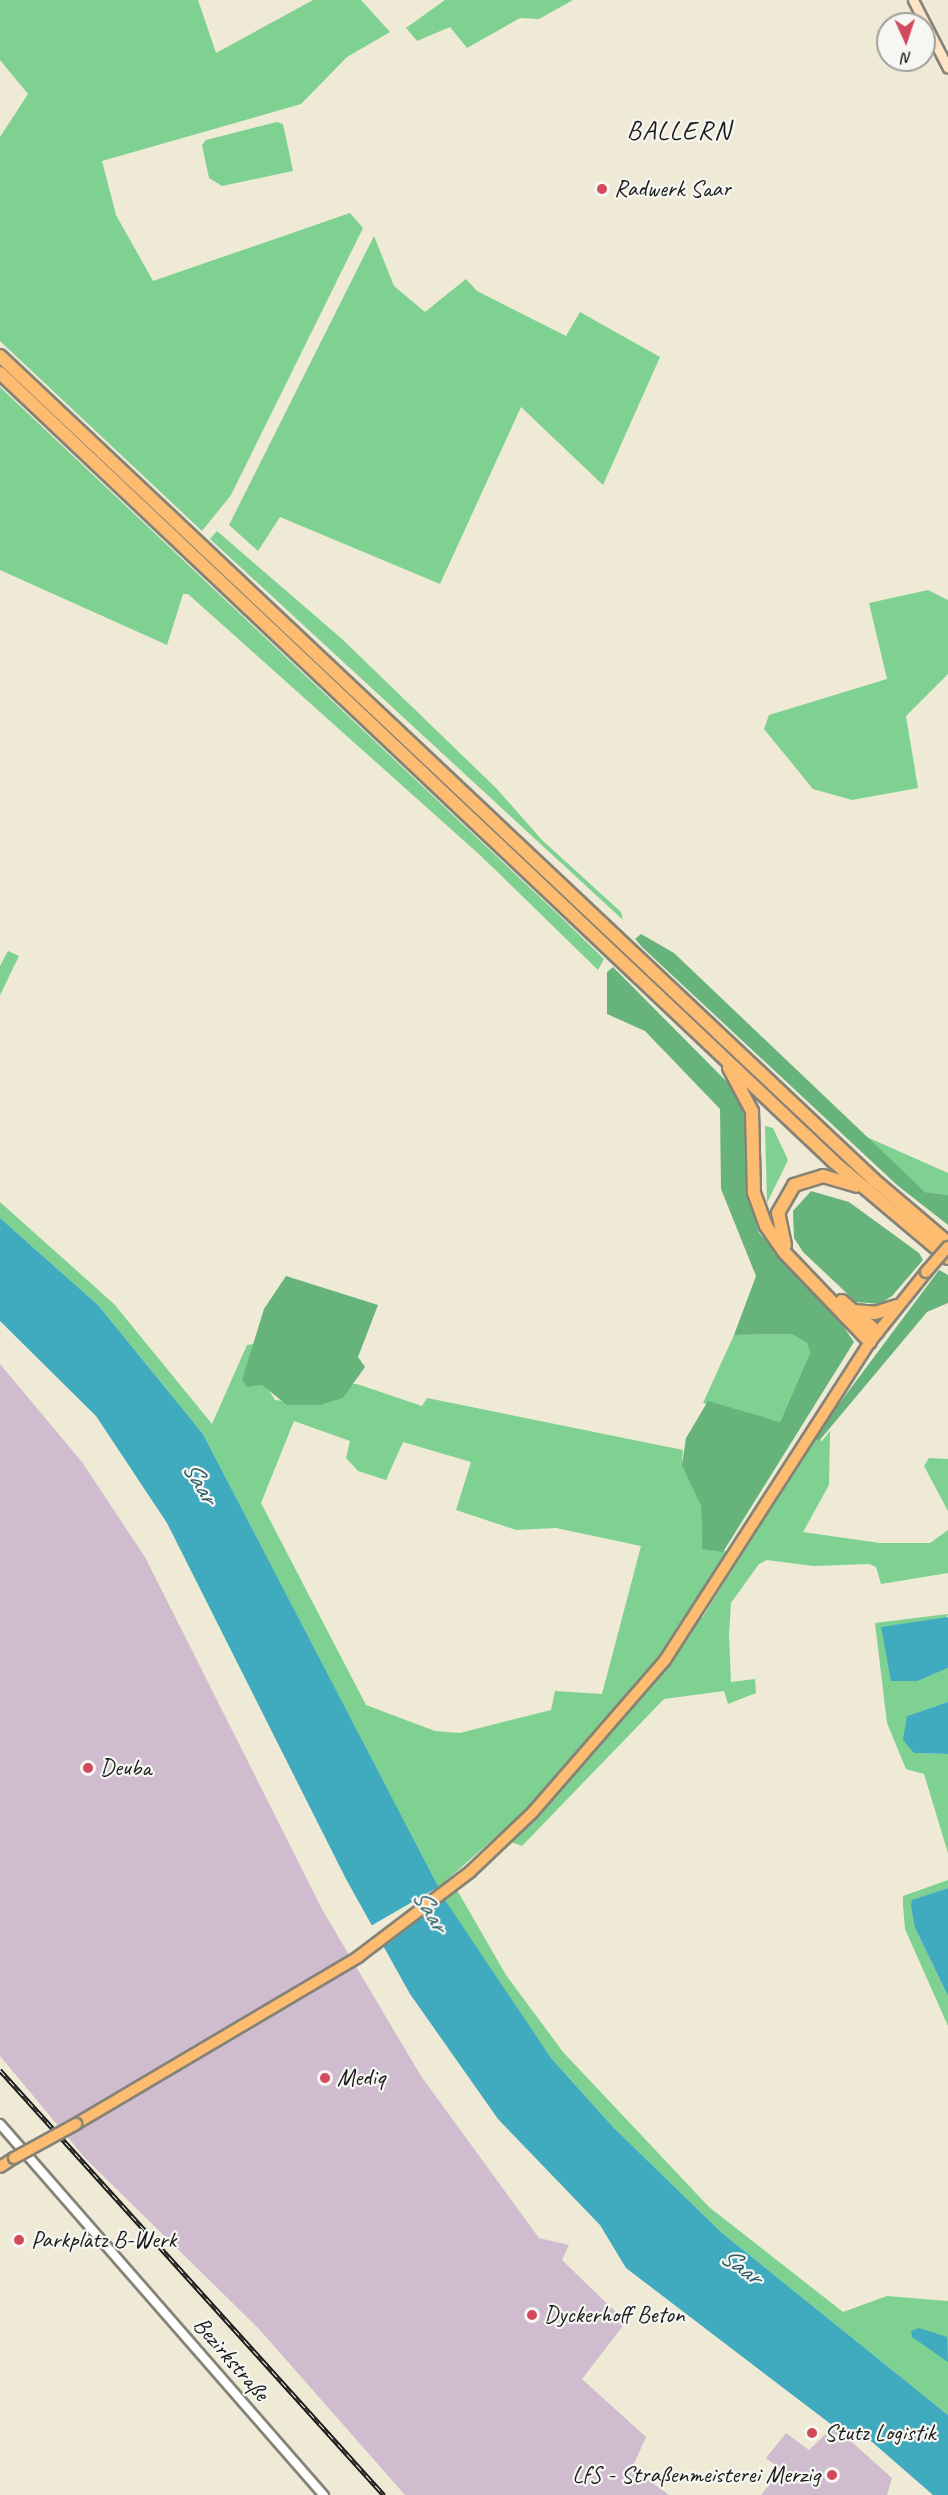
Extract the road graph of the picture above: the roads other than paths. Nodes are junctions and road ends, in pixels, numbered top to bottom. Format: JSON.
{"nodes":[{"id":1,"x":913,"y":0,"type":"edge"},
{"id":2,"x":948,"y":68,"type":"edge"},
{"id":3,"x":0,"y":356,"type":"edge"},
{"id":4,"x":0,"y":373,"type":"edge"},
{"id":5,"x":182,"y":536,"type":"junction"},
{"id":6,"x":632,"y":960,"type":"junction"},
{"id":7,"x":719,"y":1052,"type":"junction"},
{"id":8,"x":863,"y":1188,"type":"junction"},
{"id":9,"x":948,"y":1243,"type":"edge"},
{"id":10,"x":948,"y":1248,"type":"edge"},
{"id":11,"x":948,"y":1258,"type":"edge"},
{"id":12,"x":897,"y":1306,"type":"junction"},
{"id":13,"x":853,"y":1311,"type":"junction"},
{"id":14,"x":874,"y":1337,"type":"junction"},
{"id":15,"x":0,"y":2124,"type":"edge"},
{"id":16,"x":0,"y":2167,"type":"edge"},
{"id":17,"x":324,"y":2495,"type":"edge"}],
"edges":[{"from":1,"to":2,"type":"main road"},
{"from":3,"to":5,"type":"highway"},
{"from":4,"to":5,"type":"highway"},
{"from":5,"to":6,"type":"highway"},
{"from":6,"to":7,"type":"highway"},
{"from":6,"to":9,"type":"highway"},
{"from":7,"to":8,"type":"highway"},
{"from":7,"to":14,"type":"highway"},
{"from":8,"to":11,"type":"highway"},
{"from":8,"to":13,"type":"highway"},
{"from":10,"to":12,"type":"main road","bridge":true},
{"from":12,"to":13,"type":"highway"},
{"from":12,"to":14,"type":"main road"},
{"from":13,"to":14,"type":"highway"},
{"from":14,"to":16,"type":"main road","bridge":true},
{"from":15,"to":17,"type":"street","name":"Bezirkstraße"}]}
